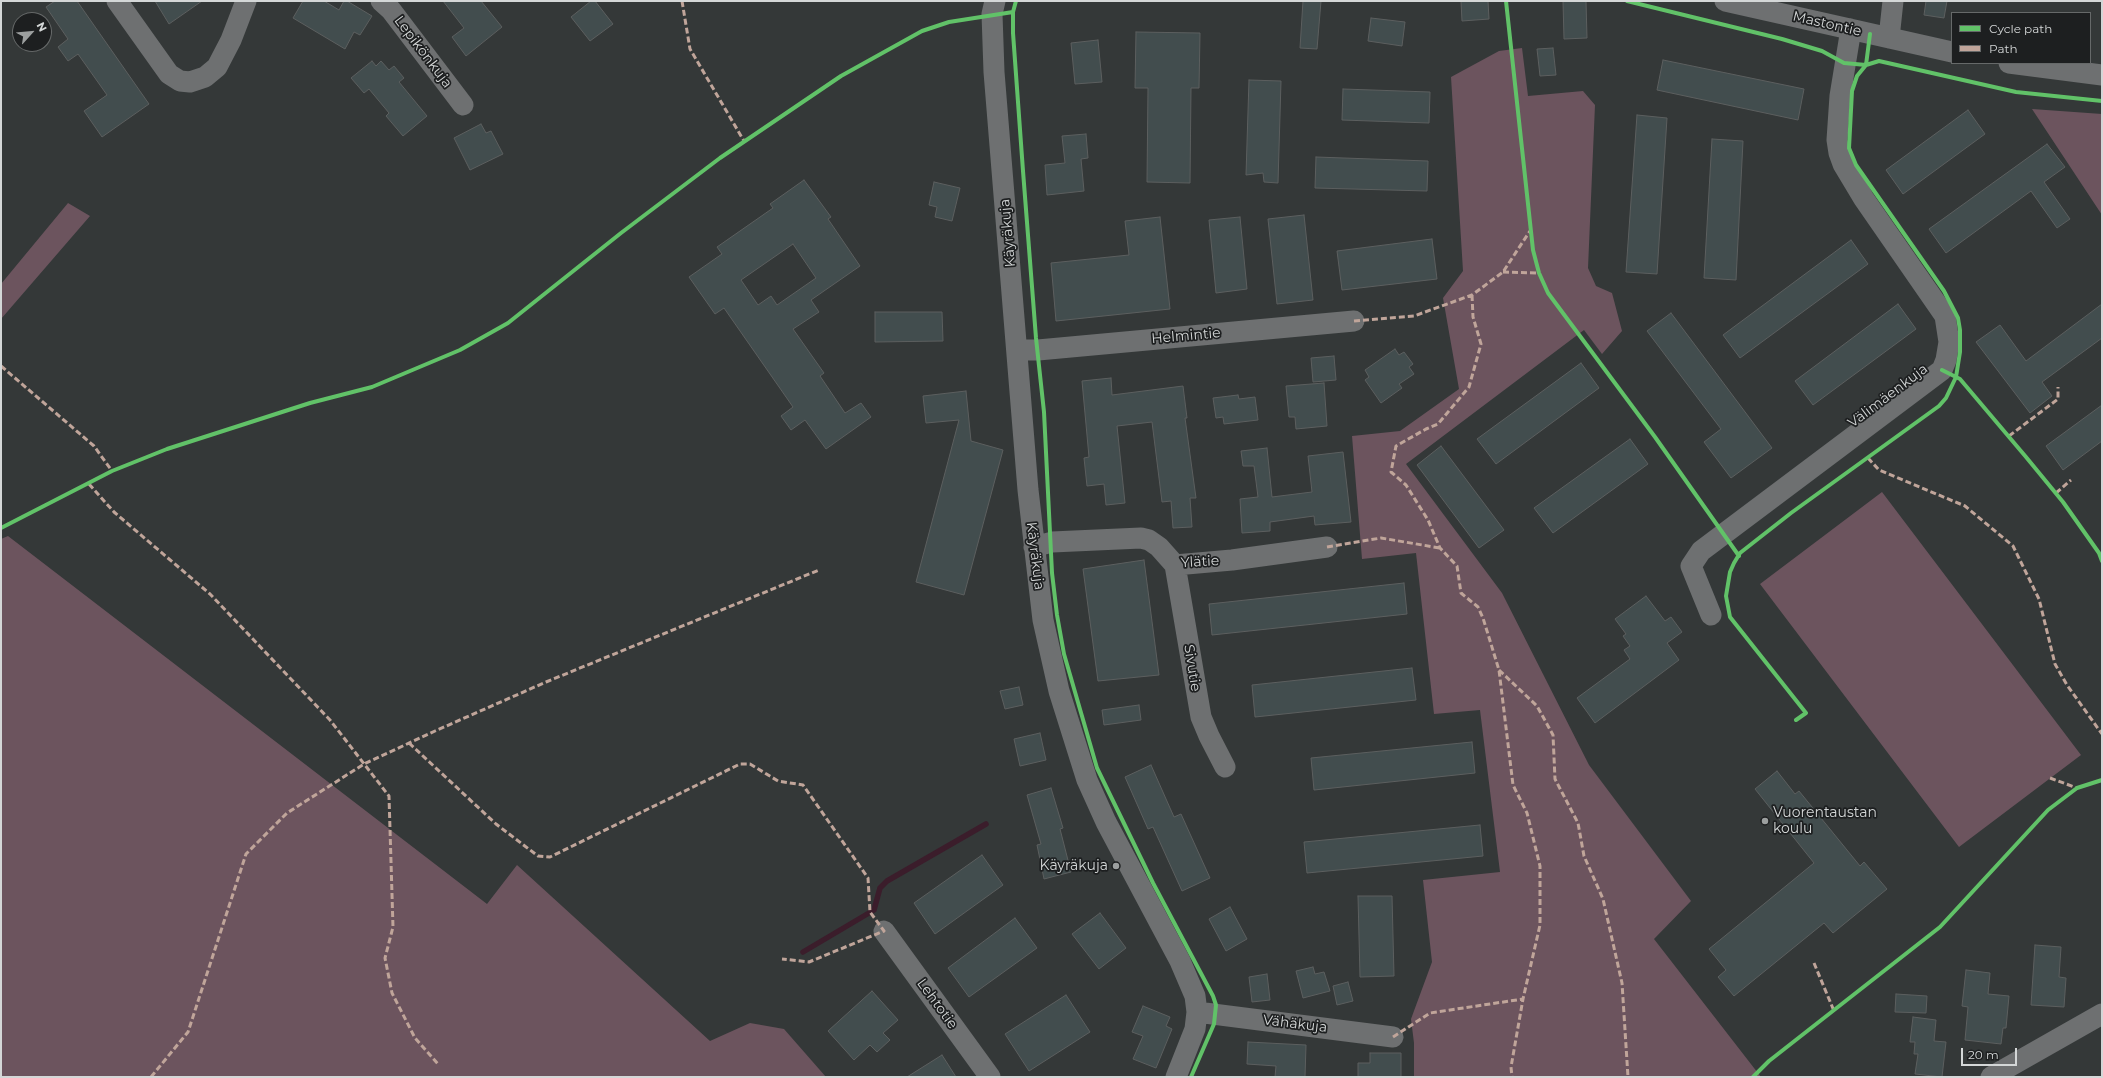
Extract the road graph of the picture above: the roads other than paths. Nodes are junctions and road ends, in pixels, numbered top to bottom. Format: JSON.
{"nodes":[{"id":1,"x":118,"y":1,"type":"edge"},
{"id":2,"x":246,"y":1,"type":"edge"},
{"id":3,"x":381,"y":1,"type":"edge"},
{"id":4,"x":995,"y":1,"type":"edge"},
{"id":5,"x":1725,"y":1,"type":"edge"},
{"id":6,"x":1893,"y":1,"type":"edge"},
{"id":7,"x":1851,"y":29,"type":"junction"},
{"id":8,"x":1889,"y":38,"type":"junction"},
{"id":9,"x":1951,"y":52,"type":"edge"},
{"id":10,"x":2017,"y":64,"type":"edge"},
{"id":11,"x":2102,"y":75,"type":"edge"},
{"id":12,"x":463,"y":105,"type":"dead end"},
{"id":13,"x":1354,"y":321,"type":"dead end"},
{"id":14,"x":1017,"y":350,"type":"junction"},
{"id":15,"x":1034,"y":547,"type":"junction"},
{"id":16,"x":1327,"y":547,"type":"dead end"},
{"id":17,"x":1175,"y":565,"type":"junction"},
{"id":18,"x":1711,"y":615,"type":"dead end"},
{"id":19,"x":1225,"y":767,"type":"dead end"},
{"id":20,"x":884,"y":931,"type":"dead end"},
{"id":21,"x":1197,"y":1012,"type":"junction"},
{"id":22,"x":2102,"y":1014,"type":"edge"},
{"id":23,"x":1393,"y":1037,"type":"dead end"},
{"id":24,"x":990,"y":1077,"type":"edge"},
{"id":25,"x":1176,"y":1077,"type":"edge"},
{"id":26,"x":1991,"y":1077,"type":"edge"}],
"edges":[{"from":1,"to":2,"type":"street"},
{"from":3,"to":12,"type":"street","name":"Lepikönkuja"},
{"from":4,"to":14,"type":"street","name":"Käyräkuja"},
{"from":5,"to":7,"type":"street","name":"Mastontie"},
{"from":6,"to":8,"type":"street"},
{"from":7,"to":8,"type":"street","name":"Mastontie"},
{"from":7,"to":18,"type":"street","name":"Välimäenkuja"},
{"from":8,"to":9,"type":"street","name":"Mastontie"},
{"from":10,"to":11,"type":"street"},
{"from":13,"to":14,"type":"street","name":"Helmintie"},
{"from":14,"to":15,"type":"street","name":"Käyräkuja"},
{"from":15,"to":17,"type":"street","name":"Ylätie"},
{"from":15,"to":21,"type":"street","name":"Käyräkuja"},
{"from":16,"to":17,"type":"street","name":"Ylätie"},
{"from":17,"to":19,"type":"street","name":"Sivutie"},
{"from":20,"to":24,"type":"street","name":"Lehtotie"},
{"from":21,"to":23,"type":"street","name":"Vähäkuja"},
{"from":21,"to":25,"type":"street","name":"Käyräkuja"},
{"from":22,"to":26,"type":"street"}]}
